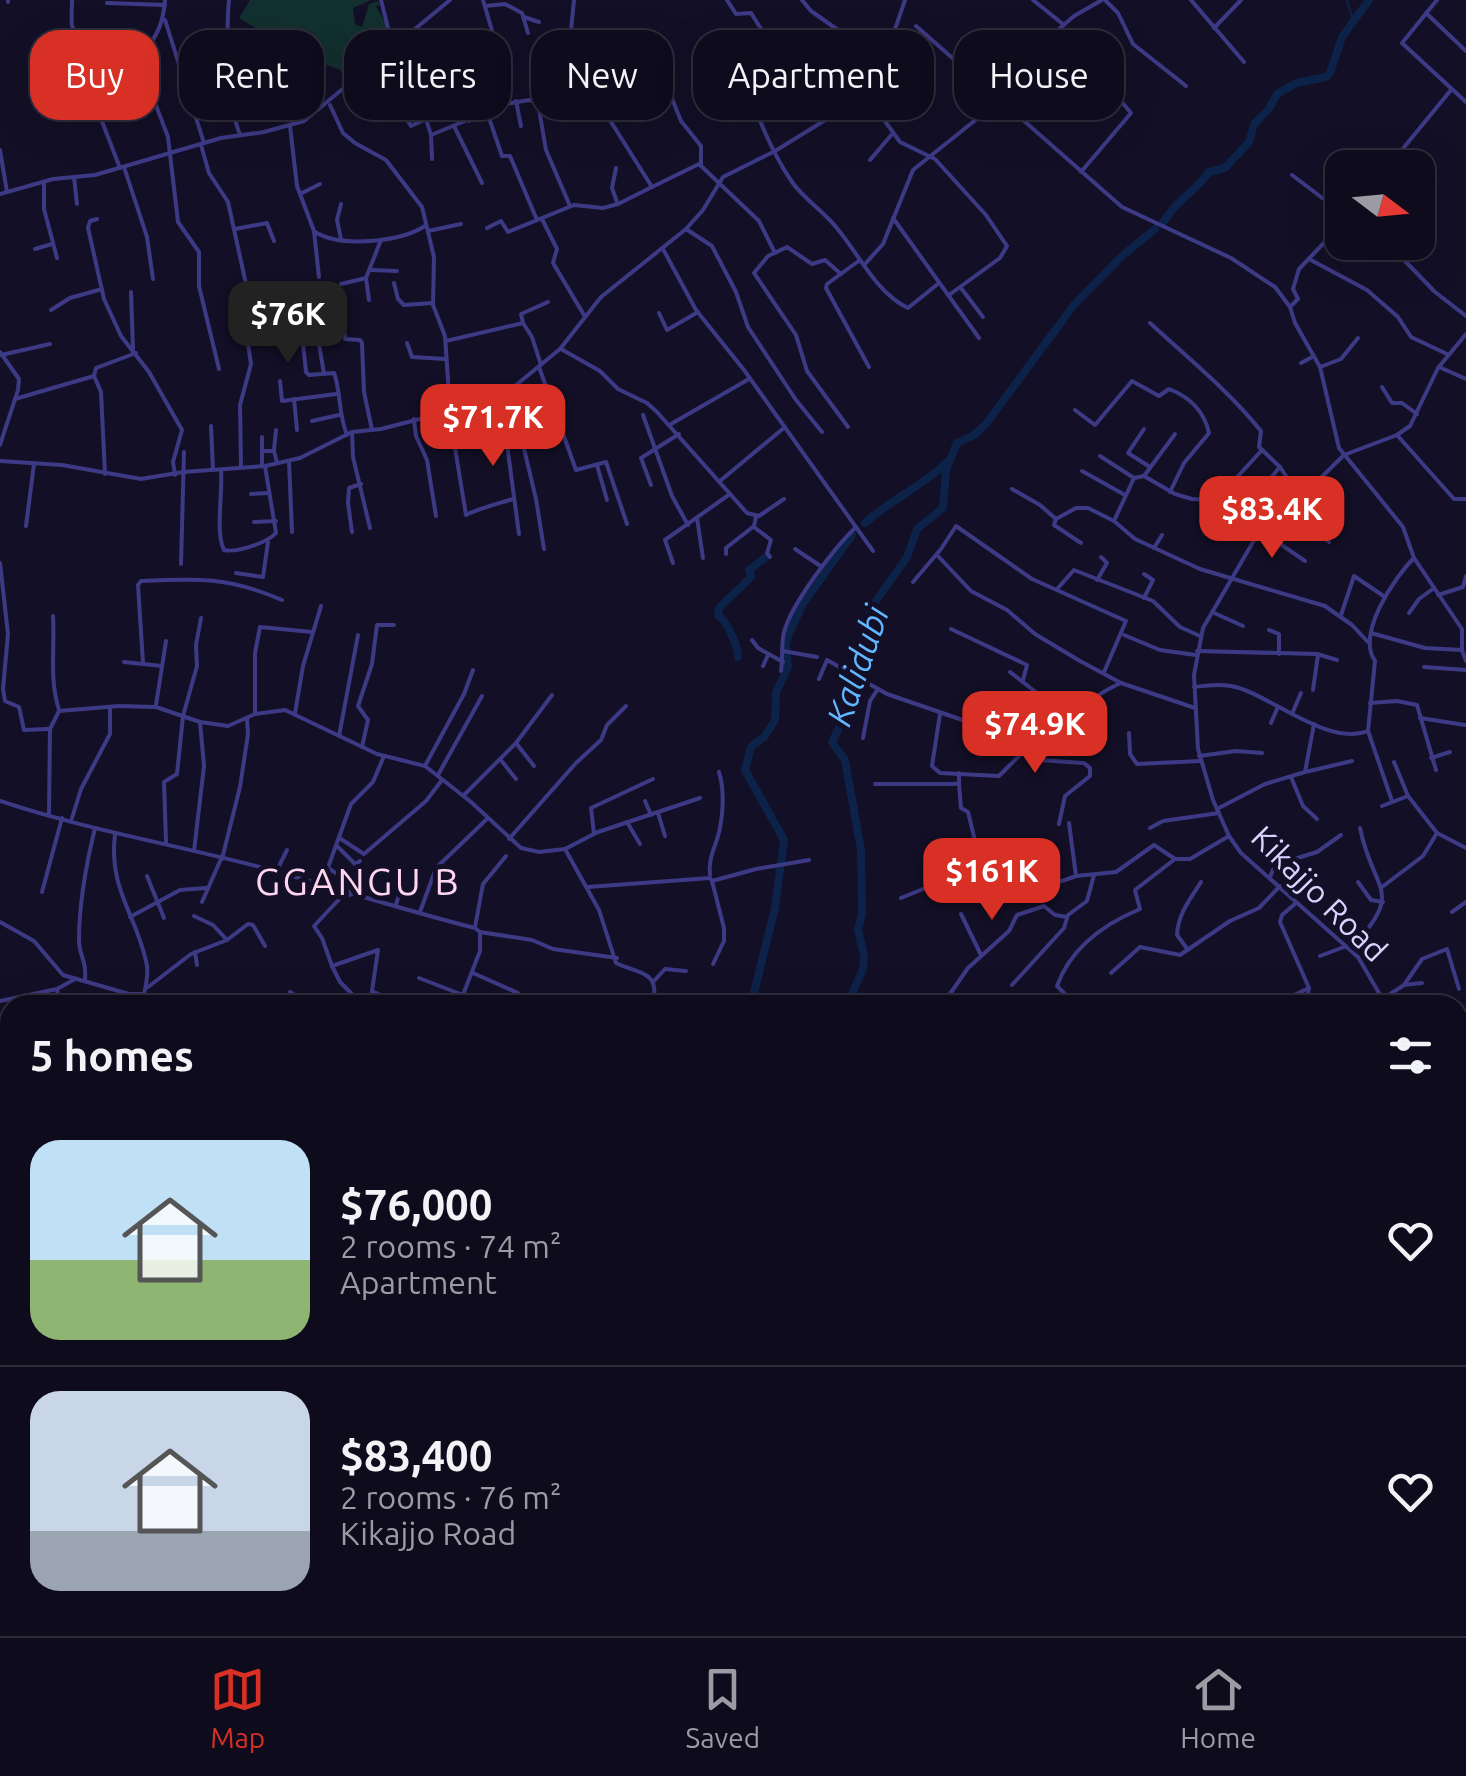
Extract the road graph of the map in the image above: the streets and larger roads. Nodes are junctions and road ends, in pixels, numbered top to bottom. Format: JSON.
{"nodes":[{"id":1,"x":72,"y":0,"type":"edge"},
{"id":2,"x":229,"y":0,"type":"edge"},
{"id":3,"x":382,"y":0,"type":"edge"},
{"id":4,"x":450,"y":0,"type":"edge"},
{"id":5,"x":574,"y":0,"type":"edge"},
{"id":6,"x":727,"y":0,"type":"edge"},
{"id":7,"x":802,"y":0,"type":"edge"},
{"id":8,"x":905,"y":0,"type":"edge"},
{"id":9,"x":1033,"y":0,"type":"edge"},
{"id":10,"x":1104,"y":0,"type":"edge"},
{"id":11,"x":1190,"y":0,"type":"edge"},
{"id":12,"x":1241,"y":0,"type":"edge"},
{"id":13,"x":1437,"y":0,"type":"edge"},
{"id":14,"x":107,"y":2,"type":"dead end"},
{"id":15,"x":165,"y":3,"type":"edge"},
{"id":16,"x":484,"y":3,"type":"edge"},
{"id":17,"x":1426,"y":12,"type":"junction"},
{"id":18,"x":524,"y":17,"type":"junction"},
{"id":19,"x":165,"y":20,"type":"junction"},
{"id":20,"x":539,"y":22,"type":"dead end"},
{"id":21,"x":1064,"y":25,"type":"junction"},
{"id":22,"x":916,"y":26,"type":"dead end"},
{"id":23,"x":1214,"y":28,"type":"junction"},
{"id":24,"x":74,"y":30,"type":"edge"},
{"id":25,"x":388,"y":30,"type":"edge"},
{"id":26,"x":413,"y":30,"type":"edge"},
{"id":27,"x":490,"y":30,"type":"edge"},
{"id":28,"x":571,"y":30,"type":"edge"},
{"id":29,"x":761,"y":30,"type":"edge"},
{"id":30,"x":838,"y":30,"type":"edge"},
{"id":31,"x":895,"y":30,"type":"edge"},
{"id":32,"x":1059,"y":30,"type":"edge"},
{"id":33,"x":159,"y":32,"type":"edge"},
{"id":34,"x":528,"y":33,"type":"dead end"},
{"id":35,"x":1466,"y":51,"type":"edge"},
{"id":36,"x":954,"y":58,"type":"edge"},
{"id":37,"x":1244,"y":62,"type":"dead end"},
{"id":38,"x":1186,"y":86,"type":"dead end"},
{"id":39,"x":344,"y":90,"type":"edge"},
{"id":40,"x":1451,"y":90,"type":"junction"},
{"id":41,"x":516,"y":101,"type":"junction"},
{"id":42,"x":531,"y":101,"type":"edge"},
{"id":43,"x":673,"y":101,"type":"edge"},
{"id":44,"x":511,"y":102,"type":"edge"},
{"id":45,"x":1466,"y":102,"type":"edge"},
{"id":46,"x":329,"y":103,"type":"junction"},
{"id":47,"x":1124,"y":105,"type":"edge"},
{"id":48,"x":159,"y":113,"type":"edge"},
{"id":49,"x":102,"y":120,"type":"edge"},
{"id":50,"x":426,"y":120,"type":"edge"},
{"id":51,"x":490,"y":120,"type":"edge"},
{"id":52,"x":542,"y":120,"type":"edge"},
{"id":53,"x":610,"y":120,"type":"edge"},
{"id":54,"x":762,"y":120,"type":"edge"},
{"id":55,"x":826,"y":120,"type":"edge"},
{"id":56,"x":884,"y":120,"type":"edge"},
{"id":57,"x":976,"y":120,"type":"edge"},
{"id":58,"x":1025,"y":120,"type":"edge"},
{"id":59,"x":469,"y":121,"type":"edge"},
{"id":60,"x":290,"y":126,"type":"junction"},
{"id":61,"x":521,"y":126,"type":"dead end"},
{"id":62,"x":455,"y":128,"type":"junction"},
{"id":63,"x":893,"y":133,"type":"junction"},
{"id":64,"x":431,"y":135,"type":"junction"},
{"id":65,"x":241,"y":136,"type":"junction"},
{"id":66,"x":202,"y":144,"type":"junction"},
{"id":67,"x":0,"y":150,"type":"edge"},
{"id":68,"x":1402,"y":150,"type":"edge"},
{"id":69,"x":775,"y":151,"type":"junction"},
{"id":70,"x":171,"y":156,"type":"junction"},
{"id":71,"x":928,"y":156,"type":"junction"},
{"id":72,"x":432,"y":158,"type":"dead end"},
{"id":73,"x":870,"y":160,"type":"dead end"},
{"id":74,"x":702,"y":166,"type":"junction"},
{"id":75,"x":122,"y":167,"type":"junction"},
{"id":76,"x":616,"y":168,"type":"dead end"},
{"id":77,"x":1081,"y":172,"type":"junction"},
{"id":78,"x":1292,"y":175,"type":"dead end"},
{"id":79,"x":74,"y":177,"type":"junction"},
{"id":80,"x":44,"y":182,"type":"junction"},
{"id":81,"x":482,"y":183,"type":"dead end"},
{"id":82,"x":718,"y":183,"type":"junction"},
{"id":83,"x":320,"y":184,"type":"dead end"},
{"id":84,"x":652,"y":186,"type":"junction"},
{"id":85,"x":7,"y":192,"type":"junction"},
{"id":86,"x":0,"y":194,"type":"edge"},
{"id":87,"x":300,"y":194,"type":"junction"},
{"id":88,"x":1325,"y":200,"type":"edge"},
{"id":89,"x":77,"y":204,"type":"dead end"},
{"id":90,"x":340,"y":204,"type":"dead end"},
{"id":91,"x":618,"y":204,"type":"junction"},
{"id":92,"x":570,"y":206,"type":"junction"},
{"id":93,"x":893,"y":218,"type":"junction"},
{"id":94,"x":97,"y":219,"type":"dead end"},
{"id":95,"x":540,"y":219,"type":"junction"},
{"id":96,"x":460,"y":224,"type":"dead end"},
{"id":97,"x":427,"y":228,"type":"junction"},
{"id":98,"x":487,"y":228,"type":"dead end"},
{"id":99,"x":234,"y":229,"type":"junction"},
{"id":100,"x":686,"y":229,"type":"junction"},
{"id":101,"x":314,"y":232,"type":"junction"},
{"id":102,"x":340,"y":239,"type":"junction"},
{"id":103,"x":381,"y":240,"type":"junction"},
{"id":104,"x":274,"y":241,"type":"dead end"},
{"id":105,"x":1325,"y":242,"type":"edge"},
{"id":106,"x":52,"y":244,"type":"junction"},
{"id":107,"x":35,"y":249,"type":"dead end"},
{"id":108,"x":662,"y":249,"type":"junction"},
{"id":109,"x":775,"y":253,"type":"junction"},
{"id":110,"x":57,"y":258,"type":"dead end"},
{"id":111,"x":1308,"y":259,"type":"junction"},
{"id":112,"x":1406,"y":261,"type":"edge"},
{"id":113,"x":863,"y":262,"type":"junction"},
{"id":114,"x":370,"y":270,"type":"junction"},
{"id":115,"x":397,"y":271,"type":"dead end"},
{"id":116,"x":841,"y":274,"type":"junction"},
{"id":117,"x":319,"y":277,"type":"dead end"},
{"id":118,"x":366,"y":278,"type":"junction"},
{"id":119,"x":153,"y":280,"type":"dead end"},
{"id":120,"x":394,"y":283,"type":"dead end"},
{"id":121,"x":939,"y":283,"type":"junction"},
{"id":122,"x":341,"y":284,"type":"dead end"},
{"id":123,"x":961,"y":288,"type":"junction"},
{"id":124,"x":102,"y":289,"type":"junction"},
{"id":125,"x":131,"y":292,"type":"dead end"},
{"id":126,"x":949,"y":295,"type":"junction"},
{"id":127,"x":280,"y":296,"type":"dead end"},
{"id":128,"x":370,"y":300,"type":"dead end"},
{"id":129,"x":312,"y":302,"type":"dead end"},
{"id":130,"x":548,"y":302,"type":"dead end"},
{"id":131,"x":432,"y":303,"type":"junction"},
{"id":132,"x":1290,"y":307,"type":"junction"},
{"id":133,"x":51,"y":310,"type":"dead end"},
{"id":134,"x":342,"y":312,"type":"dead end"},
{"id":135,"x":698,"y":312,"type":"junction"},
{"id":136,"x":659,"y":313,"type":"dead end"},
{"id":137,"x":584,"y":315,"type":"junction"},
{"id":138,"x":1466,"y":316,"type":"edge"},
{"id":139,"x":983,"y":317,"type":"dead end"},
{"id":140,"x":524,"y":323,"type":"junction"},
{"id":141,"x":1150,"y":323,"type":"dead end"},
{"id":142,"x":1466,"y":334,"type":"edge"},
{"id":143,"x":978,"y":338,"type":"dead end"},
{"id":144,"x":1358,"y":338,"type":"dead end"},
{"id":145,"x":446,"y":341,"type":"junction"},
{"id":146,"x":407,"y":343,"type":"dead end"},
{"id":147,"x":50,"y":344,"type":"dead end"},
{"id":148,"x":560,"y":349,"type":"junction"},
{"id":149,"x":135,"y":351,"type":"junction"},
{"id":150,"x":1,"y":354,"type":"edge"},
{"id":151,"x":1448,"y":354,"type":"junction"},
{"id":152,"x":1314,"y":356,"type":"junction"},
{"id":153,"x":445,"y":359,"type":"junction"},
{"id":154,"x":1300,"y":363,"type":"dead end"},
{"id":155,"x":540,"y":366,"type":"junction"},
{"id":156,"x":869,"y":367,"type":"dead end"},
{"id":157,"x":1439,"y":367,"type":"junction"},
{"id":158,"x":1320,"y":368,"type":"junction"},
{"id":159,"x":219,"y":369,"type":"dead end"},
{"id":160,"x":324,"y":374,"type":"junction"},
{"id":161,"x":94,"y":376,"type":"junction"},
{"id":162,"x":749,"y":379,"type":"junction"},
{"id":163,"x":1466,"y":379,"type":"edge"},
{"id":164,"x":280,"y":381,"type":"dead end"},
{"id":165,"x":1382,"y":387,"type":"dead end"},
{"id":166,"x":510,"y":390,"type":"junction"},
{"id":167,"x":336,"y":394,"type":"junction"},
{"id":168,"x":497,"y":396,"type":"junction"},
{"id":169,"x":16,"y":398,"type":"junction"},
{"id":170,"x":294,"y":399,"type":"junction"},
{"id":171,"x":453,"y":409,"type":"junction"},
{"id":172,"x":1075,"y":410,"type":"dead end"},
{"id":173,"x":1417,"y":414,"type":"junction"},
{"id":174,"x":339,"y":415,"type":"junction"},
{"id":175,"x":643,"y":415,"type":"dead end"},
{"id":176,"x":414,"y":420,"type":"junction"},
{"id":177,"x":312,"y":421,"type":"dead end"},
{"id":178,"x":670,"y":425,"type":"junction"},
{"id":179,"x":212,"y":426,"type":"dead end"},
{"id":180,"x":785,"y":427,"type":"junction"},
{"id":181,"x":848,"y":427,"type":"dead end"},
{"id":182,"x":1144,"y":429,"type":"dead end"},
{"id":183,"x":276,"y":430,"type":"dead end"},
{"id":184,"x":297,"y":430,"type":"dead end"},
{"id":185,"x":372,"y":430,"type":"junction"},
{"id":186,"x":822,"y":432,"type":"dead end"},
{"id":187,"x":350,"y":433,"type":"junction"},
{"id":188,"x":679,"y":434,"type":"junction"},
{"id":189,"x":1174,"y":434,"type":"dead end"},
{"id":190,"x":262,"y":436,"type":"dead end"},
{"id":191,"x":1396,"y":436,"type":"junction"},
{"id":192,"x":0,"y":445,"type":"edge"},
{"id":193,"x":656,"y":449,"type":"junction"},
{"id":194,"x":1262,"y":450,"type":"junction"},
{"id":195,"x":262,"y":451,"type":"junction"},
{"id":196,"x":274,"y":451,"type":"junction"},
{"id":197,"x":184,"y":452,"type":"dead end"},
{"id":198,"x":1344,"y":455,"type":"junction"},
{"id":199,"x":1100,"y":456,"type":"dead end"},
{"id":200,"x":0,"y":460,"type":"edge"},
{"id":201,"x":290,"y":461,"type":"junction"},
{"id":202,"x":278,"y":463,"type":"junction"},
{"id":203,"x":34,"y":464,"type":"junction"},
{"id":204,"x":596,"y":465,"type":"junction"},
{"id":205,"x":263,"y":466,"type":"junction"},
{"id":206,"x":1150,"y":467,"type":"junction"},
{"id":207,"x":1280,"y":467,"type":"junction"},
{"id":208,"x":242,"y":468,"type":"junction"},
{"id":209,"x":212,"y":470,"type":"junction"},
{"id":210,"x":220,"y":470,"type":"junction"},
{"id":211,"x":1082,"y":471,"type":"dead end"},
{"id":212,"x":183,"y":472,"type":"junction"},
{"id":213,"x":105,"y":474,"type":"junction"},
{"id":214,"x":175,"y":475,"type":"junction"},
{"id":215,"x":1144,"y":476,"type":"junction"},
{"id":216,"x":1134,"y":478,"type":"junction"},
{"id":217,"x":720,"y":481,"type":"junction"},
{"id":218,"x":361,"y":484,"type":"junction"},
{"id":219,"x":652,"y":485,"type":"dead end"},
{"id":220,"x":1264,"y":486,"type":"dead end"},
{"id":221,"x":1012,"y":489,"type":"dead end"},
{"id":222,"x":1170,"y":492,"type":"junction"},
{"id":223,"x":269,"y":493,"type":"junction"},
{"id":224,"x":251,"y":494,"type":"dead end"},
{"id":225,"x":730,"y":494,"type":"junction"},
{"id":226,"x":1125,"y":495,"type":"junction"},
{"id":227,"x":1300,"y":497,"type":"junction"},
{"id":228,"x":513,"y":499,"type":"junction"},
{"id":229,"x":1466,"y":499,"type":"edge"},
{"id":230,"x":606,"y":500,"type":"dead end"},
{"id":231,"x":784,"y":500,"type":"dead end"},
{"id":232,"x":1223,"y":500,"type":"junction"},
{"id":233,"x":1289,"y":509,"type":"junction"},
{"id":234,"x":436,"y":516,"type":"dead end"},
{"id":235,"x":756,"y":516,"type":"junction"},
{"id":236,"x":697,"y":518,"type":"junction"},
{"id":237,"x":1056,"y":519,"type":"junction"},
{"id":238,"x":276,"y":521,"type":"junction"},
{"id":239,"x":1114,"y":521,"type":"junction"},
{"id":240,"x":254,"y":522,"type":"dead end"},
{"id":241,"x":628,"y":524,"type":"dead end"},
{"id":242,"x":688,"y":525,"type":"junction"},
{"id":243,"x":26,"y":526,"type":"dead end"},
{"id":244,"x":754,"y":526,"type":"junction"},
{"id":245,"x":370,"y":528,"type":"dead end"},
{"id":246,"x":856,"y":528,"type":"junction"},
{"id":247,"x":1260,"y":530,"type":"junction"},
{"id":248,"x":292,"y":532,"type":"dead end"},
{"id":249,"x":352,"y":532,"type":"dead end"},
{"id":250,"x":519,"y":534,"type":"dead end"},
{"id":251,"x":1162,"y":535,"type":"dead end"},
{"id":252,"x":268,"y":542,"type":"junction"},
{"id":253,"x":1329,"y":542,"type":"dead end"},
{"id":254,"x":1081,"y":543,"type":"dead end"},
{"id":255,"x":1154,"y":548,"type":"junction"},
{"id":256,"x":544,"y":549,"type":"dead end"},
{"id":257,"x":795,"y":549,"type":"dead end"},
{"id":258,"x":874,"y":552,"type":"dead end"},
{"id":259,"x":726,"y":554,"type":"dead end"},
{"id":260,"x":936,"y":554,"type":"junction"},
{"id":261,"x":1100,"y":557,"type":"dead end"},
{"id":262,"x":702,"y":558,"type":"dead end"},
{"id":263,"x":770,"y":558,"type":"dead end"},
{"id":264,"x":1414,"y":558,"type":"junction"},
{"id":265,"x":1305,"y":561,"type":"dead end"},
{"id":266,"x":0,"y":563,"type":"edge"},
{"id":267,"x":673,"y":563,"type":"dead end"},
{"id":268,"x":181,"y":564,"type":"dead end"},
{"id":269,"x":822,"y":567,"type":"junction"},
{"id":270,"x":236,"y":573,"type":"dead end"},
{"id":271,"x":1144,"y":574,"type":"dead end"},
{"id":272,"x":1466,"y":576,"type":"edge"},
{"id":273,"x":1234,"y":578,"type":"junction"},
{"id":274,"x":1097,"y":580,"type":"junction"},
{"id":275,"x":913,"y":582,"type":"dead end"},
{"id":276,"x":1464,"y":587,"type":"edge"},
{"id":277,"x":1058,"y":588,"type":"junction"},
{"id":278,"x":1434,"y":588,"type":"junction"},
{"id":279,"x":1438,"y":595,"type":"junction"},
{"id":280,"x":1385,"y":597,"type":"junction"},
{"id":281,"x":1144,"y":598,"type":"junction"},
{"id":282,"x":282,"y":600,"type":"dead end"},
{"id":283,"x":321,"y":606,"type":"dead end"},
{"id":284,"x":1212,"y":612,"type":"junction"},
{"id":285,"x":1409,"y":613,"type":"dead end"},
{"id":286,"x":52,"y":616,"type":"dead end"},
{"id":287,"x":1340,"y":617,"type":"junction"},
{"id":288,"x":201,"y":618,"type":"dead end"},
{"id":289,"x":394,"y":626,"type":"dead end"},
{"id":290,"x":1243,"y":626,"type":"dead end"},
{"id":291,"x":951,"y":629,"type":"dead end"},
{"id":292,"x":1269,"y":630,"type":"dead end"},
{"id":293,"x":312,"y":632,"type":"junction"},
{"id":294,"x":1371,"y":633,"type":"junction"},
{"id":295,"x":1122,"y":634,"type":"junction"},
{"id":296,"x":358,"y":635,"type":"dead end"},
{"id":297,"x":1200,"y":636,"type":"junction"},
{"id":298,"x":752,"y":640,"type":"dead end"},
{"id":299,"x":166,"y":641,"type":"dead end"},
{"id":300,"x":1368,"y":642,"type":"junction"},
{"id":301,"x":1462,"y":650,"type":"junction"},
{"id":302,"x":786,"y":652,"type":"junction"},
{"id":303,"x":1196,"y":653,"type":"junction"},
{"id":304,"x":1280,"y":654,"type":"junction"},
{"id":305,"x":768,"y":655,"type":"junction"},
{"id":306,"x":1318,"y":655,"type":"junction"},
{"id":307,"x":818,"y":657,"type":"dead end"},
{"id":308,"x":1337,"y":660,"type":"dead end"},
{"id":309,"x":1466,"y":661,"type":"edge"},
{"id":310,"x":124,"y":662,"type":"dead end"},
{"id":311,"x":782,"y":662,"type":"junction"},
{"id":312,"x":143,"y":663,"type":"junction"},
{"id":313,"x":162,"y":666,"type":"junction"},
{"id":314,"x":763,"y":666,"type":"dead end"},
{"id":315,"x":1424,"y":668,"type":"dead end"},
{"id":316,"x":472,"y":670,"type":"dead end"},
{"id":317,"x":1466,"y":670,"type":"edge"},
{"id":318,"x":781,"y":671,"type":"dead end"},
{"id":319,"x":1010,"y":672,"type":"dead end"},
{"id":320,"x":1104,"y":672,"type":"junction"},
{"id":321,"x":819,"y":679,"type":"dead end"},
{"id":322,"x":1023,"y":680,"type":"junction"},
{"id":323,"x":1122,"y":684,"type":"junction"},
{"id":324,"x":1194,"y":687,"type":"junction"},
{"id":325,"x":878,"y":688,"type":"junction"},
{"id":326,"x":1313,"y":690,"type":"dead end"},
{"id":327,"x":1301,"y":693,"type":"dead end"},
{"id":328,"x":552,"y":695,"type":"dead end"},
{"id":329,"x":482,"y":696,"type":"dead end"},
{"id":330,"x":1370,"y":703,"type":"junction"},
{"id":331,"x":626,"y":706,"type":"dead end"},
{"id":332,"x":110,"y":707,"type":"junction"},
{"id":333,"x":156,"y":707,"type":"junction"},
{"id":334,"x":1278,"y":707,"type":"junction"},
{"id":335,"x":1195,"y":708,"type":"junction"},
{"id":336,"x":1084,"y":710,"type":"junction"},
{"id":337,"x":59,"y":712,"type":"junction"},
{"id":338,"x":941,"y":712,"type":"junction"},
{"id":339,"x":255,"y":714,"type":"junction"},
{"id":340,"x":295,"y":714,"type":"junction"},
{"id":341,"x":1292,"y":714,"type":"junction"},
{"id":342,"x":183,"y":716,"type":"junction"},
{"id":343,"x":1420,"y":718,"type":"junction"},
{"id":344,"x":247,"y":719,"type":"junction"},
{"id":345,"x":200,"y":722,"type":"junction"},
{"id":346,"x":1271,"y":723,"type":"dead end"},
{"id":347,"x":1314,"y":724,"type":"junction"},
{"id":348,"x":1465,"y":725,"type":"edge"},
{"id":349,"x":50,"y":729,"type":"junction"},
{"id":350,"x":1368,"y":731,"type":"junction"},
{"id":351,"x":1129,"y":733,"type":"dead end"},
{"id":352,"x":339,"y":736,"type":"junction"},
{"id":353,"x":863,"y":738,"type":"dead end"},
{"id":354,"x":1028,"y":740,"type":"junction"},
{"id":355,"x":516,"y":744,"type":"junction"},
{"id":356,"x":1042,"y":744,"type":"junction"},
{"id":357,"x":362,"y":747,"type":"junction"},
{"id":358,"x":1262,"y":752,"type":"dead end"},
{"id":359,"x":1450,"y":752,"type":"dead end"},
{"id":360,"x":384,"y":756,"type":"junction"},
{"id":361,"x":1200,"y":758,"type":"junction"},
{"id":362,"x":1430,"y":758,"type":"junction"},
{"id":363,"x":500,"y":760,"type":"junction"},
{"id":364,"x":1352,"y":761,"type":"dead end"},
{"id":365,"x":1394,"y":762,"type":"dead end"},
{"id":366,"x":424,"y":766,"type":"junction"},
{"id":367,"x":534,"y":766,"type":"dead end"},
{"id":368,"x":1436,"y":770,"type":"dead end"},
{"id":369,"x":719,"y":772,"type":"dead end"},
{"id":370,"x":1305,"y":772,"type":"junction"},
{"id":371,"x":959,"y":773,"type":"junction"},
{"id":372,"x":1291,"y":777,"type":"junction"},
{"id":373,"x":440,"y":778,"type":"junction"},
{"id":374,"x":516,"y":779,"type":"dead end"},
{"id":375,"x":653,"y":779,"type":"dead end"},
{"id":376,"x":958,"y":782,"type":"junction"},
{"id":377,"x":875,"y":784,"type":"dead end"},
{"id":378,"x":464,"y":795,"type":"junction"},
{"id":379,"x":1408,"y":796,"type":"junction"},
{"id":380,"x":700,"y":798,"type":"dead end"},
{"id":381,"x":0,"y":801,"type":"edge"},
{"id":382,"x":645,"y":802,"type":"dead end"},
{"id":383,"x":1392,"y":802,"type":"junction"},
{"id":384,"x":1382,"y":806,"type":"dead end"},
{"id":385,"x":1218,"y":811,"type":"junction"},
{"id":386,"x":654,"y":814,"type":"junction"},
{"id":387,"x":49,"y":815,"type":"junction"},
{"id":388,"x":62,"y":818,"type":"junction"},
{"id":389,"x":488,"y":818,"type":"junction"},
{"id":390,"x":1317,"y":819,"type":"dead end"},
{"id":391,"x":71,"y":820,"type":"junction"},
{"id":392,"x":628,"y":822,"type":"junction"},
{"id":393,"x":1069,"y":823,"type":"dead end"},
{"id":394,"x":1059,"y":824,"type":"dead end"},
{"id":395,"x":96,"y":828,"type":"junction"},
{"id":396,"x":1150,"y":828,"type":"dead end"},
{"id":397,"x":1360,"y":828,"type":"dead end"},
{"id":398,"x":595,"y":832,"type":"junction"},
{"id":399,"x":1437,"y":833,"type":"junction"},
{"id":400,"x":116,"y":834,"type":"junction"},
{"id":401,"x":1341,"y":835,"type":"dead end"},
{"id":402,"x":666,"y":836,"type":"dead end"},
{"id":403,"x":1229,"y":836,"type":"junction"},
{"id":404,"x":341,"y":839,"type":"junction"},
{"id":405,"x":509,"y":839,"type":"junction"},
{"id":406,"x":166,"y":844,"type":"junction"},
{"id":407,"x":640,"y":844,"type":"dead end"},
{"id":408,"x":338,"y":847,"type":"junction"},
{"id":409,"x":564,"y":848,"type":"junction"},
{"id":410,"x":1466,"y":848,"type":"edge"},
{"id":411,"x":287,"y":850,"type":"dead end"},
{"id":412,"x":194,"y":852,"type":"junction"},
{"id":413,"x":506,"y":856,"type":"dead end"},
{"id":414,"x":222,"y":859,"type":"junction"},
{"id":415,"x":1176,"y":859,"type":"junction"},
{"id":416,"x":809,"y":860,"type":"dead end"},
{"id":417,"x":360,"y":861,"type":"dead end"},
{"id":418,"x":988,"y":865,"type":"junction"},
{"id":419,"x":328,"y":868,"type":"junction"},
{"id":420,"x":276,"y":872,"type":"junction"},
{"id":421,"x":1094,"y":875,"type":"junction"},
{"id":422,"x":146,"y":876,"type":"dead end"},
{"id":423,"x":1076,"y":876,"type":"junction"},
{"id":424,"x":1270,"y":877,"type":"junction"},
{"id":425,"x":711,"y":879,"type":"junction"},
{"id":426,"x":1202,"y":882,"type":"dead end"},
{"id":427,"x":1358,"y":882,"type":"dead end"},
{"id":428,"x":403,"y":884,"type":"dead end"},
{"id":429,"x":1280,"y":886,"type":"junction"},
{"id":430,"x":322,"y":887,"type":"junction"},
{"id":431,"x":588,"y":887,"type":"junction"},
{"id":432,"x":1382,"y":887,"type":"junction"},
{"id":433,"x":206,"y":888,"type":"junction"},
{"id":434,"x":42,"y":892,"type":"dead end"},
{"id":435,"x":347,"y":894,"type":"junction"},
{"id":436,"x":901,"y":898,"type":"dead end"},
{"id":437,"x":156,"y":902,"type":"junction"},
{"id":438,"x":202,"y":902,"type":"dead end"},
{"id":439,"x":1298,"y":902,"type":"junction"},
{"id":440,"x":1383,"y":902,"type":"junction"},
{"id":441,"x":1466,"y":902,"type":"edge"},
{"id":442,"x":396,"y":905,"type":"junction"},
{"id":443,"x":420,"y":912,"type":"junction"},
{"id":444,"x":1452,"y":912,"type":"dead end"},
{"id":445,"x":961,"y":914,"type":"dead end"},
{"id":446,"x":194,"y":916,"type":"dead end"},
{"id":447,"x":1067,"y":916,"type":"junction"},
{"id":448,"x":130,"y":918,"type":"junction"},
{"id":449,"x":164,"y":918,"type":"dead end"},
{"id":450,"x":0,"y":922,"type":"edge"},
{"id":451,"x":477,"y":930,"type":"junction"},
{"id":452,"x":227,"y":940,"type":"junction"},
{"id":453,"x":264,"y":946,"type":"dead end"},
{"id":454,"x":1348,"y":948,"type":"junction"},
{"id":455,"x":1188,"y":950,"type":"junction"},
{"id":456,"x":195,"y":952,"type":"junction"},
{"id":457,"x":981,"y":956,"type":"junction"},
{"id":458,"x":1320,"y":956,"type":"dead end"},
{"id":459,"x":617,"y":958,"type":"junction"},
{"id":460,"x":713,"y":964,"type":"dead end"},
{"id":461,"x":198,"y":965,"type":"dead end"},
{"id":462,"x":332,"y":966,"type":"junction"},
{"id":463,"x":686,"y":972,"type":"dead end"},
{"id":464,"x":473,"y":973,"type":"junction"},
{"id":465,"x":1111,"y":973,"type":"dead end"},
{"id":466,"x":419,"y":978,"type":"dead end"},
{"id":467,"x":75,"y":980,"type":"junction"},
{"id":468,"x":84,"y":980,"type":"junction"},
{"id":469,"x":654,"y":981,"type":"junction"},
{"id":470,"x":1422,"y":983,"type":"dead end"},
{"id":471,"x":1012,"y":984,"type":"dead end"},
{"id":472,"x":1404,"y":985,"type":"junction"},
{"id":473,"x":148,"y":988,"type":"junction"},
{"id":474,"x":1309,"y":988,"type":"junction"},
{"id":475,"x":1459,"y":989,"type":"dead end"},
{"id":476,"x":57,"y":990,"type":"junction"},
{"id":477,"x":290,"y":992,"type":"dead end"},
{"id":478,"x":374,"y":992,"type":"junction"},
{"id":479,"x":518,"y":993,"type":"dead end"},
{"id":480,"x":143,"y":994,"type":"joint"},
{"id":481,"x":352,"y":994,"type":"dead end"},
{"id":482,"x":27,"y":995,"type":"edge"},
{"id":483,"x":58,"y":995,"type":"edge"},
{"id":484,"x":294,"y":995,"type":"edge"},
{"id":485,"x":373,"y":995,"type":"edge"},
{"id":486,"x":380,"y":995,"type":"edge"},
{"id":487,"x":463,"y":995,"type":"joint"},
{"id":488,"x":654,"y":995,"type":"edge"},
{"id":489,"x":949,"y":995,"type":"edge"},
{"id":490,"x":1066,"y":995,"type":"edge"},
{"id":491,"x":1294,"y":995,"type":"edge"},
{"id":492,"x":1308,"y":995,"type":"edge"},
{"id":493,"x":1382,"y":995,"type":"edge"},
{"id":494,"x":1393,"y":995,"type":"edge"}],
"edges":[{"from":1,"to":24,"type":"street"},
{"from":2,"to":65,"type":"street"},
{"from":3,"to":25,"type":"street"},
{"from":4,"to":26,"type":"street"},
{"from":5,"to":28,"type":"street"},
{"from":6,"to":29,"type":"street"},
{"from":7,"to":30,"type":"street"},
{"from":8,"to":31,"type":"street"},
{"from":9,"to":21,"type":"street"},
{"from":10,"to":21,"type":"street"},
{"from":10,"to":38,"type":"street"},
{"from":11,"to":23,"type":"street"},
{"from":12,"to":23,"type":"street"},
{"from":13,"to":17,"type":"street"},
{"from":14,"to":15,"type":"street"},
{"from":15,"to":19,"type":"street"},
{"from":16,"to":18,"type":"street"},
{"from":16,"to":27,"type":"street"},
{"from":17,"to":35,"type":"street"},
{"from":17,"to":40,"type":"street"},
{"from":18,"to":20,"type":"street"},
{"from":18,"to":34,"type":"street"},
{"from":19,"to":33,"type":"street"},
{"from":19,"to":66,"type":"street"},
{"from":21,"to":32,"type":"street"},
{"from":22,"to":36,"type":"street"},
{"from":23,"to":37,"type":"street"},
{"from":39,"to":46,"type":"street"},
{"from":40,"to":45,"type":"street"},
{"from":40,"to":68,"type":"street"},
{"from":41,"to":42,"type":"street"},
{"from":41,"to":44,"type":"street"},
{"from":41,"to":61,"type":"street"},
{"from":43,"to":74,"type":"street"},
{"from":46,"to":60,"type":"street"},
{"from":46,"to":97,"type":"street"},
{"from":47,"to":77,"type":"street"},
{"from":48,"to":70,"type":"street"},
{"from":49,"to":75,"type":"street"},
{"from":50,"to":64,"type":"street"},
{"from":51,"to":95,"type":"street"},
{"from":52,"to":92,"type":"street"},
{"from":53,"to":84,"type":"street"},
{"from":54,"to":69,"type":"street"},
{"from":55,"to":69,"type":"street"},
{"from":56,"to":63,"type":"street"},
{"from":57,"to":71,"type":"street"},
{"from":58,"to":77,"type":"street"},
{"from":59,"to":62,"type":"street"},
{"from":60,"to":65,"type":"street"},
{"from":60,"to":87,"type":"street"},
{"from":62,"to":64,"type":"street"},
{"from":62,"to":81,"type":"street"},
{"from":63,"to":71,"type":"street"},
{"from":63,"to":73,"type":"street"},
{"from":64,"to":72,"type":"street"},
{"from":65,"to":66,"type":"street"},
{"from":66,"to":70,"type":"street"},
{"from":66,"to":99,"type":"street"},
{"from":67,"to":85,"type":"street"},
{"from":69,"to":82,"type":"street"},
{"from":69,"to":113,"type":"street"},
{"from":70,"to":75,"type":"street"},
{"from":70,"to":159,"type":"street"},
{"from":71,"to":93,"type":"street"},
{"from":71,"to":123,"type":"street"},
{"from":74,"to":82,"type":"street"},
{"from":74,"to":84,"type":"street"},
{"from":75,"to":79,"type":"street"},
{"from":75,"to":119,"type":"street"},
{"from":76,"to":91,"type":"street"},
{"from":77,"to":132,"type":"street"},
{"from":78,"to":88,"type":"street"},
{"from":79,"to":80,"type":"street"},
{"from":79,"to":89,"type":"street"},
{"from":80,"to":85,"type":"street"},
{"from":80,"to":106,"type":"street"},
{"from":82,"to":100,"type":"street"},
{"from":82,"to":109,"type":"street"},
{"from":83,"to":87,"type":"street"},
{"from":84,"to":91,"type":"street"},
{"from":85,"to":86,"type":"street"},
{"from":87,"to":101,"type":"street"},
{"from":90,"to":102,"type":"street"},
{"from":91,"to":92,"type":"street"},
{"from":92,"to":95,"type":"street"},
{"from":93,"to":113,"type":"street"},
{"from":93,"to":121,"type":"street"},
{"from":94,"to":124,"type":"street"},
{"from":95,"to":98,"type":"street"},
{"from":95,"to":137,"type":"street"},
{"from":96,"to":97,"type":"street"},
{"from":97,"to":103,"type":"street"},
{"from":97,"to":131,"type":"street"},
{"from":99,"to":104,"type":"street"},
{"from":99,"to":208,"type":"street"},
{"from":100,"to":108,"type":"street"},
{"from":100,"to":186,"type":"street"},
{"from":101,"to":102,"type":"street"},
{"from":101,"to":117,"type":"street"},
{"from":102,"to":103,"type":"street"},
{"from":103,"to":114,"type":"street"},
{"from":105,"to":111,"type":"street"},
{"from":106,"to":107,"type":"street"},
{"from":106,"to":110,"type":"street"},
{"from":108,"to":135,"type":"street"},
{"from":108,"to":137,"type":"street"},
{"from":109,"to":116,"type":"street"},
{"from":109,"to":181,"type":"street"},
{"from":111,"to":132,"type":"street"},
{"from":111,"to":151,"type":"street"},
{"from":112,"to":138,"type":"street"},
{"from":113,"to":116,"type":"street"},
{"from":113,"to":121,"type":"street"},
{"from":114,"to":115,"type":"street"},
{"from":114,"to":118,"type":"street"},
{"from":116,"to":156,"type":"street"},
{"from":118,"to":122,"type":"street"},
{"from":118,"to":128,"type":"street"},
{"from":120,"to":131,"type":"street"},
{"from":121,"to":126,"type":"street"},
{"from":123,"to":126,"type":"street"},
{"from":123,"to":139,"type":"street"},
{"from":124,"to":133,"type":"street"},
{"from":124,"to":149,"type":"street"},
{"from":125,"to":149,"type":"street"},
{"from":126,"to":143,"type":"street"},
{"from":127,"to":160,"type":"street"},
{"from":129,"to":160,"type":"street"},
{"from":130,"to":140,"type":"street"},
{"from":131,"to":145,"type":"street"},
{"from":132,"to":152,"type":"street"},
{"from":134,"to":185,"type":"street"},
{"from":135,"to":136,"type":"street"},
{"from":135,"to":162,"type":"street"},
{"from":137,"to":148,"type":"street"},
{"from":140,"to":145,"type":"street"},
{"from":140,"to":155,"type":"street"},
{"from":141,"to":194,"type":"street"},
{"from":142,"to":151,"type":"street","name":"Kikajjo Road"},
{"from":144,"to":158,"type":"street"},
{"from":145,"to":153,"type":"street"},
{"from":146,"to":153,"type":"street"},
{"from":147,"to":150,"type":"street"},
{"from":148,"to":155,"type":"street"},
{"from":148,"to":178,"type":"street"},
{"from":149,"to":161,"type":"street"},
{"from":149,"to":214,"type":"street"},
{"from":150,"to":169,"type":"street"},
{"from":151,"to":157,"type":"street","name":"Kikajjo Road"},
{"from":152,"to":154,"type":"street"},
{"from":152,"to":158,"type":"street"},
{"from":153,"to":171,"type":"street"},
{"from":155,"to":166,"type":"street"},
{"from":155,"to":204,"type":"street"},
{"from":157,"to":163,"type":"street"},
{"from":157,"to":173,"type":"street","name":"Kikajjo Road"},
{"from":158,"to":198,"type":"street"},
{"from":160,"to":167,"type":"street"},
{"from":161,"to":169,"type":"street"},
{"from":161,"to":213,"type":"street"},
{"from":162,"to":178,"type":"street"},
{"from":162,"to":180,"type":"street"},
{"from":164,"to":170,"type":"street"},
{"from":165,"to":173,"type":"street"},
{"from":166,"to":168,"type":"street"},
{"from":166,"to":256,"type":"street"},
{"from":167,"to":170,"type":"street"},
{"from":167,"to":174,"type":"street"},
{"from":168,"to":171,"type":"street"},
{"from":168,"to":228,"type":"street"},
{"from":169,"to":192,"type":"street"},
{"from":170,"to":184,"type":"street"},
{"from":171,"to":176,"type":"street"},
{"from":171,"to":228,"type":"street"},
{"from":172,"to":222,"type":"street"},
{"from":173,"to":191,"type":"street","name":"Kikajjo Road"},
{"from":174,"to":177,"type":"street"},
{"from":174,"to":187,"type":"street"},
{"from":175,"to":193,"type":"street"},
{"from":176,"to":185,"type":"street"},
{"from":176,"to":234,"type":"street"},
{"from":178,"to":188,"type":"street"},
{"from":179,"to":209,"type":"street"},
{"from":180,"to":217,"type":"street"},
{"from":180,"to":246,"type":"street"},
{"from":182,"to":206,"type":"street"},
{"from":183,"to":196,"type":"street"},
{"from":185,"to":187,"type":"street"},
{"from":187,"to":201,"type":"street"},
{"from":187,"to":218,"type":"street"},
{"from":188,"to":193,"type":"street"},
{"from":188,"to":217,"type":"street"},
{"from":189,"to":206,"type":"street"},
{"from":190,"to":195,"type":"street"},
{"from":191,"to":198,"type":"street","name":"Kikajjo Road"},
{"from":191,"to":229,"type":"street"},
{"from":193,"to":219,"type":"street"},
{"from":193,"to":242,"type":"street"},
{"from":194,"to":207,"type":"street"},
{"from":194,"to":232,"type":"street"},
{"from":195,"to":196,"type":"street"},
{"from":195,"to":205,"type":"street"},
{"from":196,"to":202,"type":"street"},
{"from":197,"to":212,"type":"street"},
{"from":198,"to":227,"type":"street","name":"Kikajjo Road"},
{"from":198,"to":264,"type":"street"},
{"from":199,"to":216,"type":"street"},
{"from":200,"to":203,"type":"street"},
{"from":201,"to":202,"type":"street"},
{"from":201,"to":248,"type":"street"},
{"from":202,"to":205,"type":"street"},
{"from":203,"to":213,"type":"street"},
{"from":203,"to":243,"type":"street"},
{"from":204,"to":230,"type":"street"},
{"from":204,"to":241,"type":"street"},
{"from":205,"to":208,"type":"street"},
{"from":205,"to":223,"type":"street"},
{"from":206,"to":215,"type":"street"},
{"from":207,"to":220,"type":"street"},
{"from":207,"to":227,"type":"street"},
{"from":208,"to":210,"type":"street"},
{"from":209,"to":210,"type":"street"},
{"from":209,"to":212,"type":"street"},
{"from":210,"to":252,"type":"street"},
{"from":211,"to":226,"type":"street"},
{"from":212,"to":214,"type":"street"},
{"from":212,"to":268,"type":"street"},
{"from":213,"to":214,"type":"street"},
{"from":215,"to":216,"type":"street"},
{"from":215,"to":222,"type":"street"},
{"from":216,"to":226,"type":"street"},
{"from":217,"to":225,"type":"street"},
{"from":218,"to":245,"type":"street"},
{"from":218,"to":249,"type":"street"},
{"from":221,"to":237,"type":"street"},
{"from":222,"to":232,"type":"street"},
{"from":223,"to":224,"type":"street"},
{"from":223,"to":238,"type":"street"},
{"from":225,"to":235,"type":"street"},
{"from":225,"to":236,"type":"street"},
{"from":226,"to":239,"type":"street"},
{"from":227,"to":233,"type":"street","name":"Kikajjo Road"},
{"from":228,"to":250,"type":"street"},
{"from":231,"to":235,"type":"street"},
{"from":232,"to":233,"type":"street"},
{"from":233,"to":247,"type":"street","name":"Kikajjo Road"},
{"from":233,"to":253,"type":"street"},
{"from":235,"to":244,"type":"street"},
{"from":236,"to":242,"type":"street"},
{"from":236,"to":262,"type":"street"},
{"from":237,"to":239,"type":"street"},
{"from":237,"to":254,"type":"street"},
{"from":238,"to":240,"type":"street"},
{"from":238,"to":252,"type":"street"},
{"from":239,"to":255,"type":"street"},
{"from":242,"to":267,"type":"street"},
{"from":244,"to":259,"type":"street"},
{"from":244,"to":263,"type":"street"},
{"from":246,"to":258,"type":"street"},
{"from":246,"to":269,"type":"street"},
{"from":247,"to":265,"type":"street"},
{"from":247,"to":273,"type":"street","name":"Kikajjo Road"},
{"from":251,"to":255,"type":"street"},
{"from":252,"to":270,"type":"street"},
{"from":255,"to":273,"type":"street"},
{"from":257,"to":269,"type":"street"},
{"from":260,"to":275,"type":"street"},
{"from":260,"to":277,"type":"street"},
{"from":260,"to":320,"type":"street"},
{"from":261,"to":274,"type":"street"},
{"from":264,"to":278,"type":"street"},
{"from":264,"to":280,"type":"street"},
{"from":266,"to":349,"type":"street"},
{"from":269,"to":302,"type":"street"},
{"from":271,"to":281,"type":"street"},
{"from":272,"to":276,"type":"street"},
{"from":273,"to":284,"type":"street","name":"Kikajjo Road"},
{"from":273,"to":287,"type":"street"},
{"from":274,"to":277,"type":"street"},
{"from":274,"to":281,"type":"street"},
{"from":276,"to":279,"type":"street"},
{"from":277,"to":295,"type":"street"},
{"from":278,"to":279,"type":"street"},
{"from":278,"to":285,"type":"street"},
{"from":279,"to":301,"type":"street"},
{"from":280,"to":287,"type":"street"},
{"from":280,"to":294,"type":"street"},
{"from":281,"to":297,"type":"street"},
{"from":282,"to":312,"type":"street"},
{"from":283,"to":293,"type":"street"},
{"from":284,"to":290,"type":"street"},
{"from":284,"to":297,"type":"street","name":"Kikajjo Road"},
{"from":286,"to":337,"type":"street"},
{"from":287,"to":300,"type":"street"},
{"from":288,"to":342,"type":"street"},
{"from":289,"to":357,"type":"street"},
{"from":291,"to":322,"type":"street"},
{"from":292,"to":304,"type":"street"},
{"from":293,"to":339,"type":"street"},
{"from":293,"to":340,"type":"street"},
{"from":294,"to":300,"type":"street"},
{"from":294,"to":301,"type":"street"},
{"from":295,"to":303,"type":"street"},
{"from":295,"to":320,"type":"street"},
{"from":296,"to":352,"type":"street"},
{"from":297,"to":303,"type":"street","name":"Kikajjo Road"},
{"from":298,"to":305,"type":"street"},
{"from":299,"to":313,"type":"street"},
{"from":300,"to":330,"type":"street"},
{"from":301,"to":309,"type":"street"},
{"from":302,"to":307,"type":"street"},
{"from":302,"to":311,"type":"street"},
{"from":303,"to":304,"type":"street"},
{"from":303,"to":324,"type":"street","name":"Kikajjo Road"},
{"from":304,"to":306,"type":"street"},
{"from":305,"to":311,"type":"street"},
{"from":305,"to":314,"type":"street"},
{"from":306,"to":308,"type":"street"},
{"from":306,"to":326,"type":"street"},
{"from":310,"to":312,"type":"street"},
{"from":311,"to":318,"type":"street"},
{"from":312,"to":313,"type":"street"},
{"from":313,"to":333,"type":"street"},
{"from":315,"to":317,"type":"street"},
{"from":316,"to":366,"type":"street"},
{"from":319,"to":322,"type":"street"},
{"from":320,"to":323,"type":"street"},
{"from":321,"to":325,"type":"street"},
{"from":322,"to":336,"type":"street"},
{"from":323,"to":335,"type":"street"},
{"from":323,"to":336,"type":"street"},
{"from":324,"to":334,"type":"street"},
{"from":324,"to":335,"type":"street","name":"Kikajjo Road"},
{"from":325,"to":338,"type":"street"},
{"from":325,"to":353,"type":"street"},
{"from":327,"to":341,"type":"street"},
{"from":328,"to":355,"type":"street"},
{"from":329,"to":373,"type":"street"},
{"from":330,"to":343,"type":"street"},
{"from":330,"to":350,"type":"street"},
{"from":331,"to":405,"type":"street"},
{"from":332,"to":333,"type":"street"},
{"from":332,"to":337,"type":"street"},
{"from":332,"to":391,"type":"street"},
{"from":333,"to":342,"type":"street"},
{"from":334,"to":341,"type":"street"},
{"from":334,"to":346,"type":"street"},
{"from":335,"to":361,"type":"street","name":"Kikajjo Road"},
{"from":336,"to":356,"type":"street"},
{"from":337,"to":349,"type":"street"},
{"from":338,"to":354,"type":"street"},
{"from":338,"to":371,"type":"street"},
{"from":339,"to":340,"type":"street"},
{"from":339,"to":344,"type":"street"},
{"from":340,"to":352,"type":"street"},
{"from":341,"to":347,"type":"street"},
{"from":342,"to":345,"type":"street"},
{"from":342,"to":406,"type":"street"},
{"from":343,"to":348,"type":"street"},
{"from":343,"to":362,"type":"street"},
{"from":344,"to":345,"type":"street"},
{"from":344,"to":414,"type":"street"},
{"from":345,"to":412,"type":"street"},
{"from":347,"to":350,"type":"street"},
{"from":347,"to":370,"type":"street"},
{"from":349,"to":387,"type":"street"},
{"from":350,"to":383,"type":"street"},
{"from":351,"to":361,"type":"street"},
{"from":352,"to":357,"type":"street"},
{"from":354,"to":356,"type":"street"},
{"from":354,"to":371,"type":"street"},
{"from":355,"to":363,"type":"street"},
{"from":355,"to":367,"type":"street"},
{"from":356,"to":394,"type":"street"},
{"from":357,"to":360,"type":"street"},
{"from":358,"to":361,"type":"street"},
{"from":359,"to":362,"type":"street"},
{"from":360,"to":366,"type":"street"},
{"from":360,"to":404,"type":"street"},
{"from":361,"to":385,"type":"street","name":"Kikajjo Road"},
{"from":362,"to":368,"type":"street"},
{"from":363,"to":374,"type":"street"},
{"from":363,"to":378,"type":"street"},
{"from":364,"to":370,"type":"street"},
{"from":365,"to":379,"type":"street"},
{"from":366,"to":373,"type":"street"},
{"from":369,"to":425,"type":"street"},
{"from":370,"to":372,"type":"street"},
{"from":371,"to":376,"type":"street"},
{"from":372,"to":385,"type":"street"},
{"from":372,"to":390,"type":"street"},
{"from":373,"to":378,"type":"street"},
{"from":373,"to":404,"type":"street"},
{"from":375,"to":398,"type":"street"},
{"from":376,"to":377,"type":"street"},
{"from":376,"to":418,"type":"street"},
{"from":378,"to":389,"type":"street"},
{"from":379,"to":383,"type":"street"},
{"from":379,"to":399,"type":"street"},
{"from":380,"to":386,"type":"street"},
{"from":381,"to":387,"type":"street"},
{"from":382,"to":386,"type":"street"},
{"from":383,"to":384,"type":"street"},
{"from":385,"to":396,"type":"street"},
{"from":385,"to":403,"type":"street","name":"Kikajjo Road"},
{"from":386,"to":392,"type":"street"},
{"from":386,"to":402,"type":"street"},
{"from":387,"to":388,"type":"street"},
{"from":388,"to":391,"type":"street"},
{"from":388,"to":434,"type":"street"},
{"from":389,"to":405,"type":"street"},
{"from":389,"to":443,"type":"street"},
{"from":391,"to":395,"type":"street"},
{"from":392,"to":398,"type":"street"},
{"from":392,"to":407,"type":"street"},
{"from":393,"to":423,"type":"street"},
{"from":395,"to":400,"type":"street"},
{"from":395,"to":468,"type":"street"},
{"from":397,"to":432,"type":"street"},
{"from":398,"to":409,"type":"street"},
{"from":399,"to":410,"type":"street"},
{"from":399,"to":432,"type":"street"},
{"from":400,"to":406,"type":"street"},
{"from":400,"to":448,"type":"street"},
{"from":401,"to":424,"type":"street"},
{"from":403,"to":415,"type":"street"},
{"from":403,"to":424,"type":"street","name":"Kikajjo Road"},
{"from":404,"to":408,"type":"street"},
{"from":405,"to":409,"type":"street"},
{"from":406,"to":412,"type":"street"},
{"from":408,"to":417,"type":"street"},
{"from":408,"to":419,"type":"street"},
{"from":409,"to":431,"type":"street"},
{"from":411,"to":420,"type":"street"},
{"from":412,"to":414,"type":"street"},
{"from":413,"to":451,"type":"street"},
{"from":414,"to":420,"type":"street"},
{"from":414,"to":433,"type":"street"},
{"from":415,"to":421,"type":"street"},
{"from":415,"to":490,"type":"street"},
{"from":416,"to":425,"type":"street"},
{"from":418,"to":423,"type":"street"},
{"from":418,"to":436,"type":"street"},
{"from":419,"to":430,"type":"street"},
{"from":419,"to":435,"type":"street"},
{"from":420,"to":430,"type":"street"},
{"from":421,"to":423,"type":"street"},
{"from":421,"to":447,"type":"street"},
{"from":422,"to":437,"type":"street"},
{"from":424,"to":429,"type":"street","name":"Kikajjo Road"},
{"from":425,"to":431,"type":"street"},
{"from":425,"to":460,"type":"street"},
{"from":426,"to":455,"type":"street"},
{"from":427,"to":440,"type":"street"},
{"from":428,"to":442,"type":"street"},
{"from":429,"to":439,"type":"street","name":"Kikajjo Road"},
{"from":429,"to":455,"type":"street"},
{"from":430,"to":435,"type":"street"},
{"from":431,"to":459,"type":"street"},
{"from":432,"to":440,"type":"street"},
{"from":433,"to":437,"type":"street"},
{"from":433,"to":438,"type":"street"},
{"from":435,"to":442,"type":"street"},
{"from":435,"to":462,"type":"street"},
{"from":437,"to":448,"type":"street"},
{"from":437,"to":449,"type":"street"},
{"from":439,"to":454,"type":"street","name":"Kikajjo Road"},
{"from":439,"to":474,"type":"street"},
{"from":440,"to":454,"type":"street"},
{"from":441,"to":444,"type":"street"},
{"from":442,"to":443,"type":"street"},
{"from":443,"to":451,"type":"street"},
{"from":445,"to":457,"type":"street"},
{"from":446,"to":452,"type":"street"},
{"from":447,"to":457,"type":"street"},
{"from":447,"to":471,"type":"street"},
{"from":448,"to":473,"type":"street"},
{"from":450,"to":467,"type":"street"},
{"from":451,"to":459,"type":"street"},
{"from":451,"to":464,"type":"street"},
{"from":452,"to":453,"type":"street"},
{"from":452,"to":456,"type":"street"},
{"from":454,"to":458,"type":"street"},
{"from":454,"to":493,"type":"street","name":"Kikajjo Road"},
{"from":455,"to":465,"type":"street"},
{"from":456,"to":461,"type":"street"},
{"from":456,"to":473,"type":"street"},
{"from":457,"to":489,"type":"street"},
{"from":459,"to":469,"type":"street"},
{"from":462,"to":478,"type":"street"},
{"from":462,"to":481,"type":"street"},
{"from":463,"to":469,"type":"street"},
{"from":464,"to":479,"type":"street"},
{"from":464,"to":487,"type":"street"},
{"from":466,"to":487,"type":"street"},
{"from":467,"to":468,"type":"street"},
{"from":467,"to":476,"type":"street"},
{"from":468,"to":480,"type":"street"},
{"from":469,"to":488,"type":"street"},
{"from":470,"to":472,"type":"street"},
{"from":472,"to":475,"type":"street"},
{"from":472,"to":494,"type":"street"},
{"from":473,"to":480,"type":"street"},
{"from":474,"to":491,"type":"street"},
{"from":474,"to":492,"type":"street"},
{"from":476,"to":482,"type":"street"},
{"from":476,"to":483,"type":"street"},
{"from":477,"to":484,"type":"street"},
{"from":478,"to":485,"type":"street"},
{"from":478,"to":486,"type":"street"}]}
